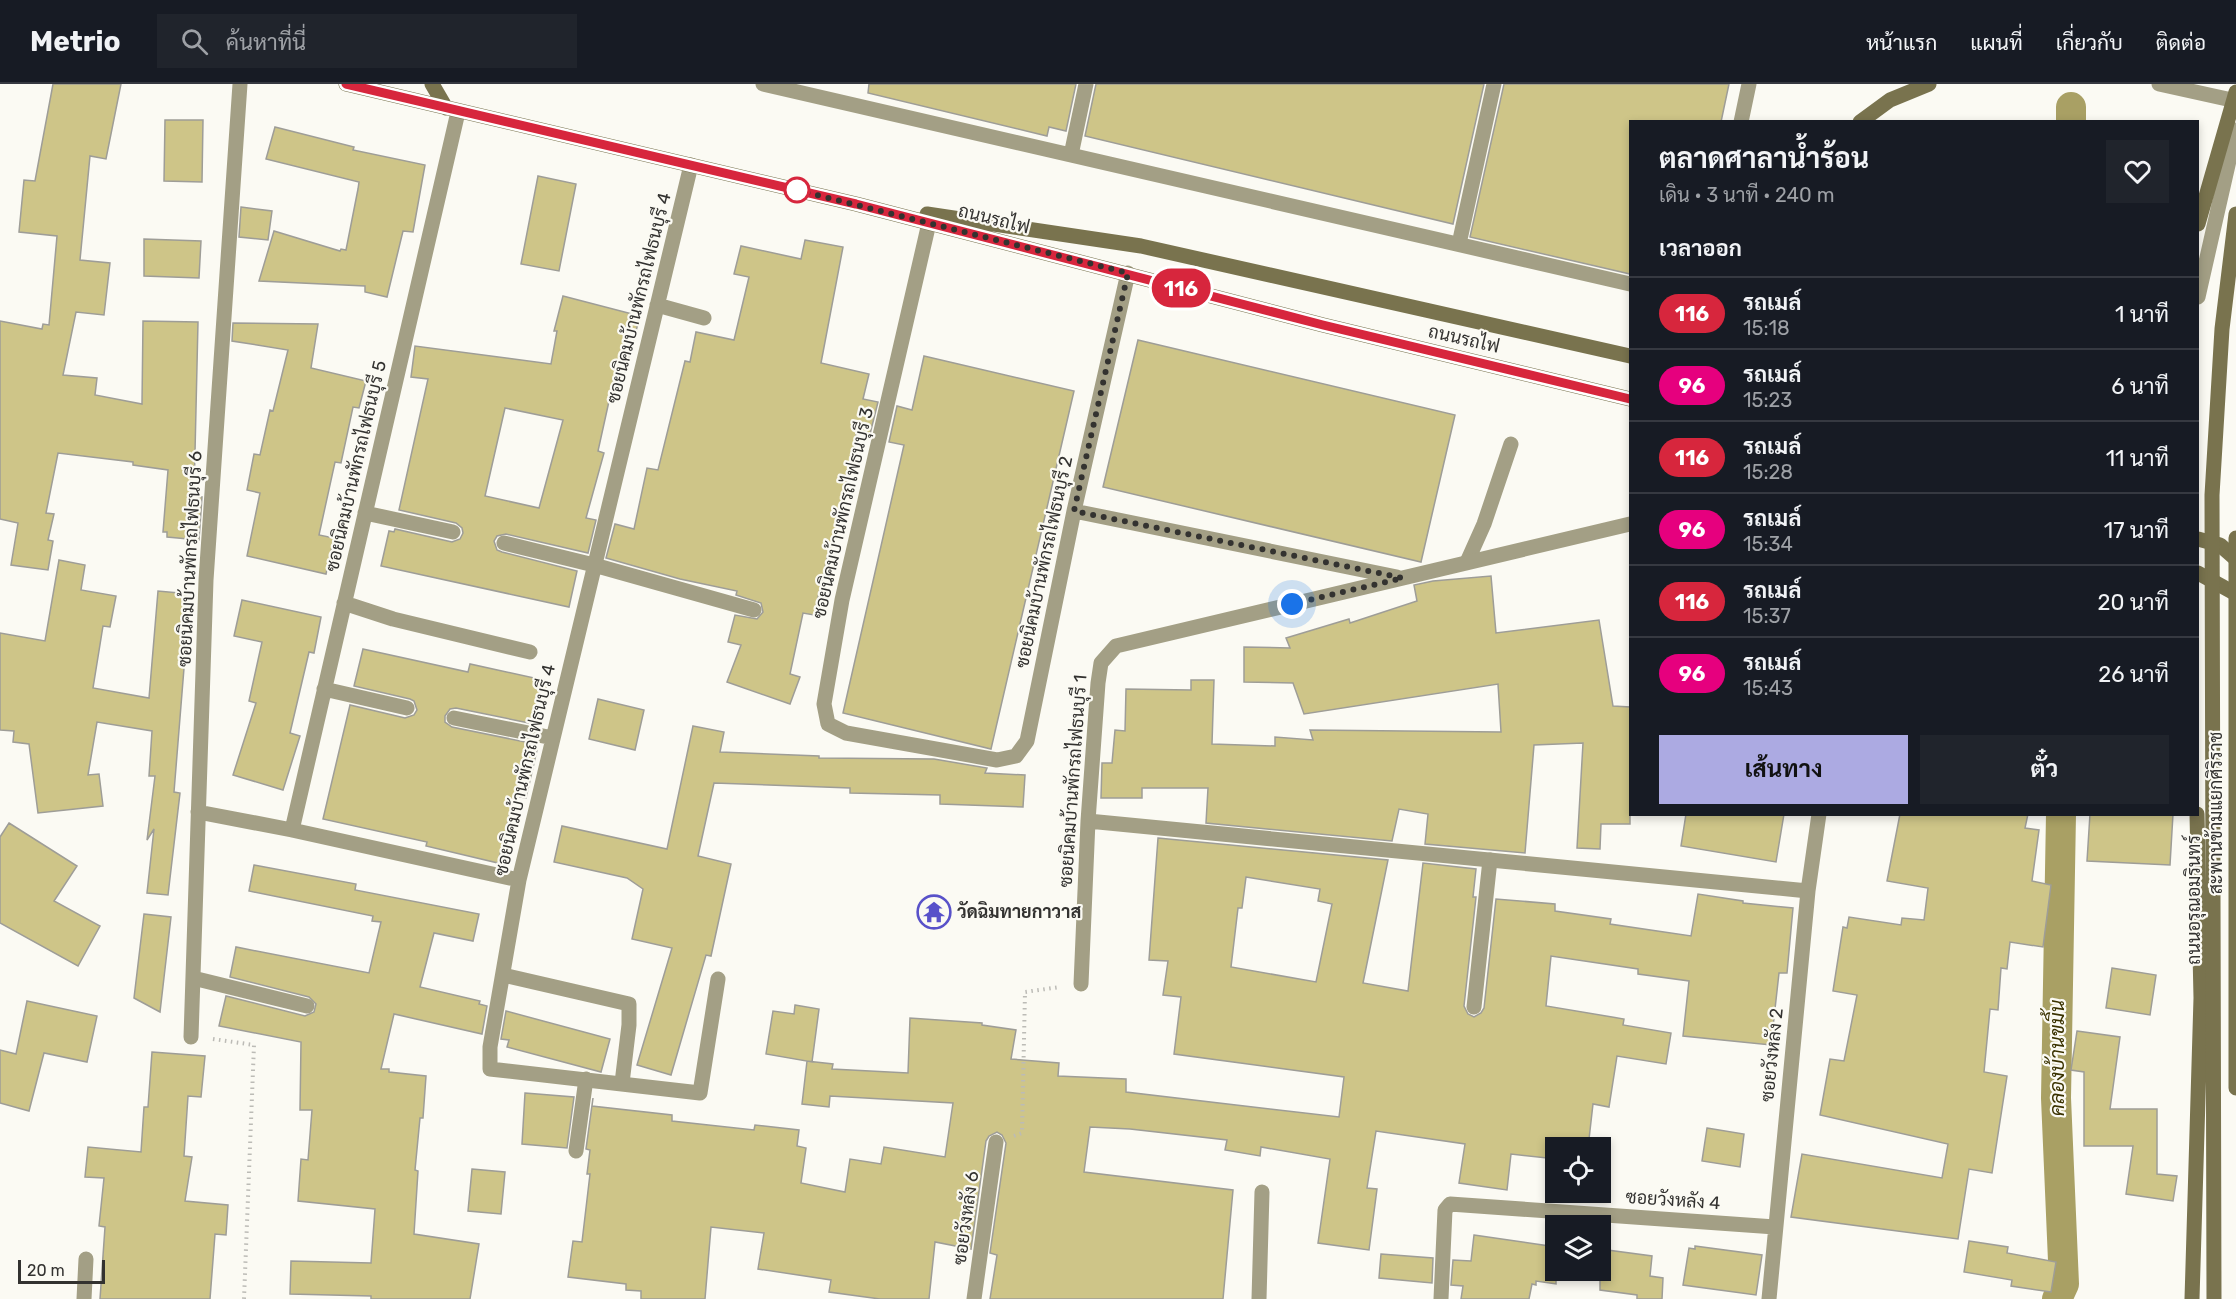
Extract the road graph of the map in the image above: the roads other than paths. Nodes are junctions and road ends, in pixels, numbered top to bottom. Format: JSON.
{"nodes":[{"id":1,"x":240,"y":84,"type":"edge"},
{"id":2,"x":346,"y":84,"type":"edge"},
{"id":3,"x":432,"y":84,"type":"edge"},
{"id":4,"x":763,"y":84,"type":"edge"},
{"id":5,"x":1086,"y":84,"type":"edge"},
{"id":6,"x":1494,"y":84,"type":"edge"},
{"id":7,"x":1749,"y":84,"type":"edge"},
{"id":8,"x":1929,"y":84,"type":"edge"},
{"id":9,"x":2165,"y":85,"type":"edge"},
{"id":10,"x":2236,"y":92,"type":"edge"},
{"id":11,"x":2236,"y":101,"type":"edge"},
{"id":12,"x":452,"y":110,"type":"junction"},
{"id":13,"x":1741,"y":120,"type":"edge"},
{"id":14,"x":1863,"y":120,"type":"edge"},
{"id":15,"x":2236,"y":130,"type":"edge"},
{"id":16,"x":1071,"y":155,"type":"junction"},
{"id":17,"x":691,"y":165,"type":"junction"},
{"id":18,"x":856,"y":204,"type":"junction"},
{"id":19,"x":2236,"y":214,"type":"edge"},
{"id":20,"x":2199,"y":221,"type":"edge"},
{"id":21,"x":929,"y":223,"type":"junction"},
{"id":22,"x":1459,"y":244,"type":"junction"},
{"id":23,"x":1128,"y":273,"type":"junction"},
{"id":24,"x":1629,"y":284,"type":"edge"},
{"id":25,"x":2199,"y":293,"type":"edge"},
{"id":26,"x":657,"y":305,"type":"junction"},
{"id":27,"x":704,"y":318,"type":"dead end"},
{"id":28,"x":1629,"y":356,"type":"edge"},
{"id":29,"x":1629,"y":399,"type":"edge"},
{"id":30,"x":1511,"y":444,"type":"dead end"},
{"id":31,"x":1074,"y":511,"type":"junction"},
{"id":32,"x":365,"y":513,"type":"junction"},
{"id":33,"x":1629,"y":524,"type":"edge"},
{"id":34,"x":453,"y":532,"type":"dead end"},
{"id":35,"x":2236,"y":538,"type":"edge"},
{"id":36,"x":2199,"y":539,"type":"edge"},
{"id":37,"x":504,"y":543,"type":"dead end"},
{"id":38,"x":2236,"y":559,"type":"edge"},
{"id":39,"x":1467,"y":562,"type":"junction"},
{"id":40,"x":594,"y":565,"type":"junction"},
{"id":41,"x":2199,"y":574,"type":"edge"},
{"id":42,"x":1403,"y":578,"type":"junction"},
{"id":43,"x":2236,"y":594,"type":"edge"},
{"id":44,"x":344,"y":603,"type":"junction"},
{"id":45,"x":754,"y":610,"type":"dead end"},
{"id":46,"x":530,"y":652,"type":"dead end"},
{"id":47,"x":324,"y":688,"type":"junction"},
{"id":48,"x":407,"y":708,"type":"dead end"},
{"id":49,"x":454,"y":718,"type":"dead end"},
{"id":50,"x":553,"y":738,"type":"junction"},
{"id":51,"x":915,"y":745,"type":"joint"},
{"id":52,"x":198,"y":812,"type":"junction"},
{"id":53,"x":1819,"y":816,"type":"edge"},
{"id":54,"x":2197,"y":816,"type":"edge"},
{"id":55,"x":1088,"y":821,"type":"junction"},
{"id":56,"x":292,"y":830,"type":"junction"},
{"id":57,"x":1490,"y":860,"type":"junction"},
{"id":58,"x":519,"y":880,"type":"junction"},
{"id":59,"x":1808,"y":891,"type":"junction"},
{"id":60,"x":503,"y":975,"type":"junction"},
{"id":61,"x":193,"y":978,"type":"junction"},
{"id":62,"x":718,"y":979,"type":"dead end"},
{"id":63,"x":1081,"y":984,"type":"road end"},
{"id":64,"x":307,"y":1006,"type":"dead end"},
{"id":65,"x":1474,"y":1007,"type":"dead end"},
{"id":66,"x":191,"y":1037,"type":"road end"},
{"id":67,"x":586,"y":1079,"type":"junction"},
{"id":68,"x":622,"y":1083,"type":"junction"},
{"id":69,"x":2236,"y":1088,"type":"edge"},
{"id":70,"x":996,"y":1142,"type":"road end"},
{"id":71,"x":576,"y":1151,"type":"dead end"},
{"id":72,"x":1262,"y":1192,"type":"dead end"},
{"id":73,"x":1775,"y":1227,"type":"junction"},
{"id":74,"x":86,"y":1259,"type":"dead end"},
{"id":75,"x":84,"y":1299,"type":"edge"},
{"id":76,"x":974,"y":1299,"type":"edge"},
{"id":77,"x":1259,"y":1299,"type":"edge"},
{"id":78,"x":1441,"y":1299,"type":"edge"},
{"id":79,"x":1769,"y":1299,"type":"edge"},
{"id":80,"x":2192,"y":1299,"type":"edge"},
{"id":81,"x":2214,"y":1299,"type":"edge"}],
"edges":[{"from":1,"to":52,"type":"street","name":"ซอยนิคมบ้านพักรถไฟธนบุรี 6"},
{"from":2,"to":12,"type":"main road","name":"ถนนรถไฟ"},
{"from":3,"to":12,"type":"main road"},
{"from":4,"to":16,"type":"street"},
{"from":5,"to":16,"type":"street"},
{"from":6,"to":22,"type":"street"},
{"from":7,"to":13,"type":"street"},
{"from":8,"to":14,"type":"main road"},
{"from":9,"to":11,"type":"street"},
{"from":10,"to":20,"type":"main road","bridge":true},
{"from":12,"to":17,"type":"main road","name":"ถนนรถไฟ"},
{"from":12,"to":32,"type":"street","name":"ซอยนิคมบ้านพักรถไฟธนบุรี 5"},
{"from":15,"to":25,"type":"street"},
{"from":16,"to":22,"type":"street"},
{"from":17,"to":18,"type":"main road","name":"ถนนรถไฟ"},
{"from":17,"to":26,"type":"street","name":"ซอยนิคมบ้านพักรถไฟธนบุรี 4"},
{"from":18,"to":21,"type":"main road","name":"ถนนรถไฟ"},
{"from":18,"to":28,"type":"main road"},
{"from":19,"to":81,"type":"main road","name":"ถนนอรุณอมรินทร์","bridge":true},
{"from":21,"to":23,"type":"main road","name":"ถนนรถไฟ"},
{"from":21,"to":51,"type":"street","name":"ซอยนิคมบ้านพักรถไฟธนบุรี 3"},
{"from":22,"to":24,"type":"street"},
{"from":23,"to":29,"type":"main road","name":"ถนนรถไฟ"},
{"from":23,"to":31,"type":"street","name":"ซอยนิคมบ้านพักรถไฟธนบุรี 2"},
{"from":26,"to":27,"type":"street"},
{"from":26,"to":40,"type":"street","name":"ซอยนิคมบ้านพักรถไฟธนบุรี 4"},
{"from":30,"to":39,"type":"street"},
{"from":31,"to":42,"type":"street"},
{"from":31,"to":51,"type":"street","name":"ซอยนิคมบ้านพักรถไฟธนบุรี 2"},
{"from":32,"to":34,"type":"street"},
{"from":32,"to":44,"type":"street","name":"ซอยนิคมบ้านพักรถไฟธนบุรี 5"},
{"from":33,"to":39,"type":"street","name":"ซอยนิคมบ้านพักรถไฟธนบุรี 1"},
{"from":35,"to":69,"type":"main road","name":"สะพานข้ามแยกศิริราช","bridge":true},
{"from":36,"to":38,"type":"main road"},
{"from":37,"to":40,"type":"street"},
{"from":39,"to":42,"type":"street","name":"ซอยนิคมบ้านพักรถไฟธนบุรี 1"},
{"from":40,"to":45,"type":"street"},
{"from":40,"to":50,"type":"street","name":"ซอยนิคมบ้านพักรถไฟธนบุรี 4"},
{"from":41,"to":43,"type":"main road"},
{"from":42,"to":55,"type":"street","name":"ซอยนิคมบ้านพักรถไฟธนบุรี 1"},
{"from":44,"to":46,"type":"street"},
{"from":44,"to":47,"type":"street","name":"ซอยนิคมบ้านพักรถไฟธนบุรี 5"},
{"from":47,"to":48,"type":"street"},
{"from":47,"to":56,"type":"street","name":"ซอยนิคมบ้านพักรถไฟธนบุรี 5"},
{"from":49,"to":50,"type":"street"},
{"from":50,"to":58,"type":"street","name":"ซอยนิคมบ้านพักรถไฟธนบุรี 4"},
{"from":52,"to":56,"type":"street"},
{"from":52,"to":61,"type":"street","name":"ซอยนิคมบ้านพักรถไฟธนบุรี 6"},
{"from":53,"to":59,"type":"street","name":"ซอยวังหลัง 2"},
{"from":54,"to":80,"type":"main road"},
{"from":55,"to":57,"type":"street"},
{"from":55,"to":63,"type":"street","name":"ซอยนิคมบ้านพักรถไฟธนบุรี 1"},
{"from":56,"to":58,"type":"street"},
{"from":57,"to":59,"type":"street"},
{"from":57,"to":65,"type":"street"},
{"from":58,"to":60,"type":"street","name":"ซอยนิคมบ้านพักรถไฟธนบุรี 4"},
{"from":59,"to":73,"type":"street","name":"ซอยวังหลัง 2"},
{"from":60,"to":67,"type":"street","name":"ซอยนิคมบ้านพักรถไฟธนบุรี 4"},
{"from":60,"to":68,"type":"street"},
{"from":61,"to":64,"type":"street"},
{"from":61,"to":66,"type":"street","name":"ซอยนิคมบ้านพักรถไฟธนบุรี 6"},
{"from":62,"to":68,"type":"street","name":"ซอยนิคมบ้านพักรถไฟธนบุรี 4"},
{"from":67,"to":68,"type":"street","name":"ซอยนิคมบ้านพักรถไฟธนบุรี 4"},
{"from":67,"to":71,"type":"street"},
{"from":70,"to":76,"type":"street","name":"ซอยวังหลัง 6"},
{"from":72,"to":77,"type":"street"},
{"from":73,"to":78,"type":"street","name":"ซอยวังหลัง 4"},
{"from":73,"to":79,"type":"street","name":"ซอยวังหลัง 2"},
{"from":74,"to":75,"type":"street"}]}
